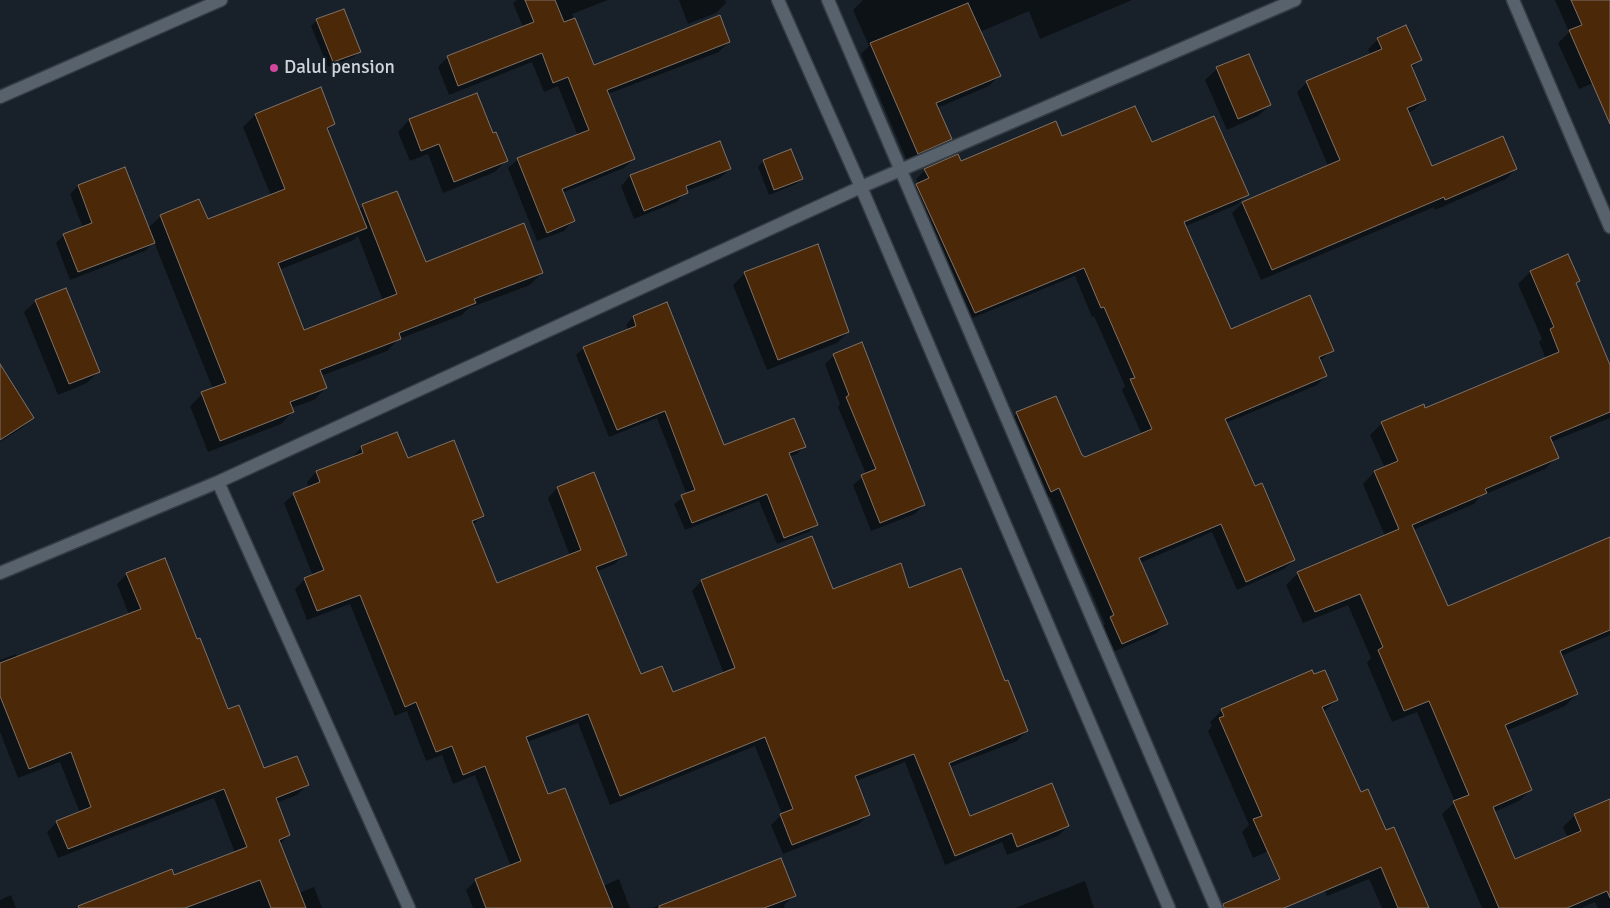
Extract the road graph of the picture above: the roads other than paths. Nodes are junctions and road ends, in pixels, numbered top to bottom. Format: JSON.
{"nodes":[{"id":1,"x":221,"y":0,"type":"edge"},
{"id":2,"x":778,"y":0,"type":"edge"},
{"id":3,"x":828,"y":0,"type":"edge"},
{"id":4,"x":1295,"y":0,"type":"edge"},
{"id":5,"x":1513,"y":0,"type":"edge"},
{"id":6,"x":0,"y":96,"type":"edge"},
{"id":7,"x":901,"y":170,"type":"junction"},
{"id":8,"x":861,"y":187,"type":"junction"},
{"id":9,"x":1610,"y":227,"type":"edge"},
{"id":10,"x":218,"y":482,"type":"junction"},
{"id":11,"x":0,"y":574,"type":"edge"},
{"id":12,"x":409,"y":908,"type":"edge"},
{"id":13,"x":1169,"y":908,"type":"edge"},
{"id":14,"x":1216,"y":908,"type":"edge"}],
"edges":[{"from":1,"to":6,"type":"street"},
{"from":2,"to":8,"type":"street"},
{"from":3,"to":7,"type":"street"},
{"from":4,"to":7,"type":"street"},
{"from":5,"to":9,"type":"street"},
{"from":7,"to":8,"type":"street"},
{"from":7,"to":14,"type":"street"},
{"from":8,"to":10,"type":"street"},
{"from":8,"to":13,"type":"street"},
{"from":10,"to":11,"type":"street"},
{"from":10,"to":12,"type":"street"}]}
